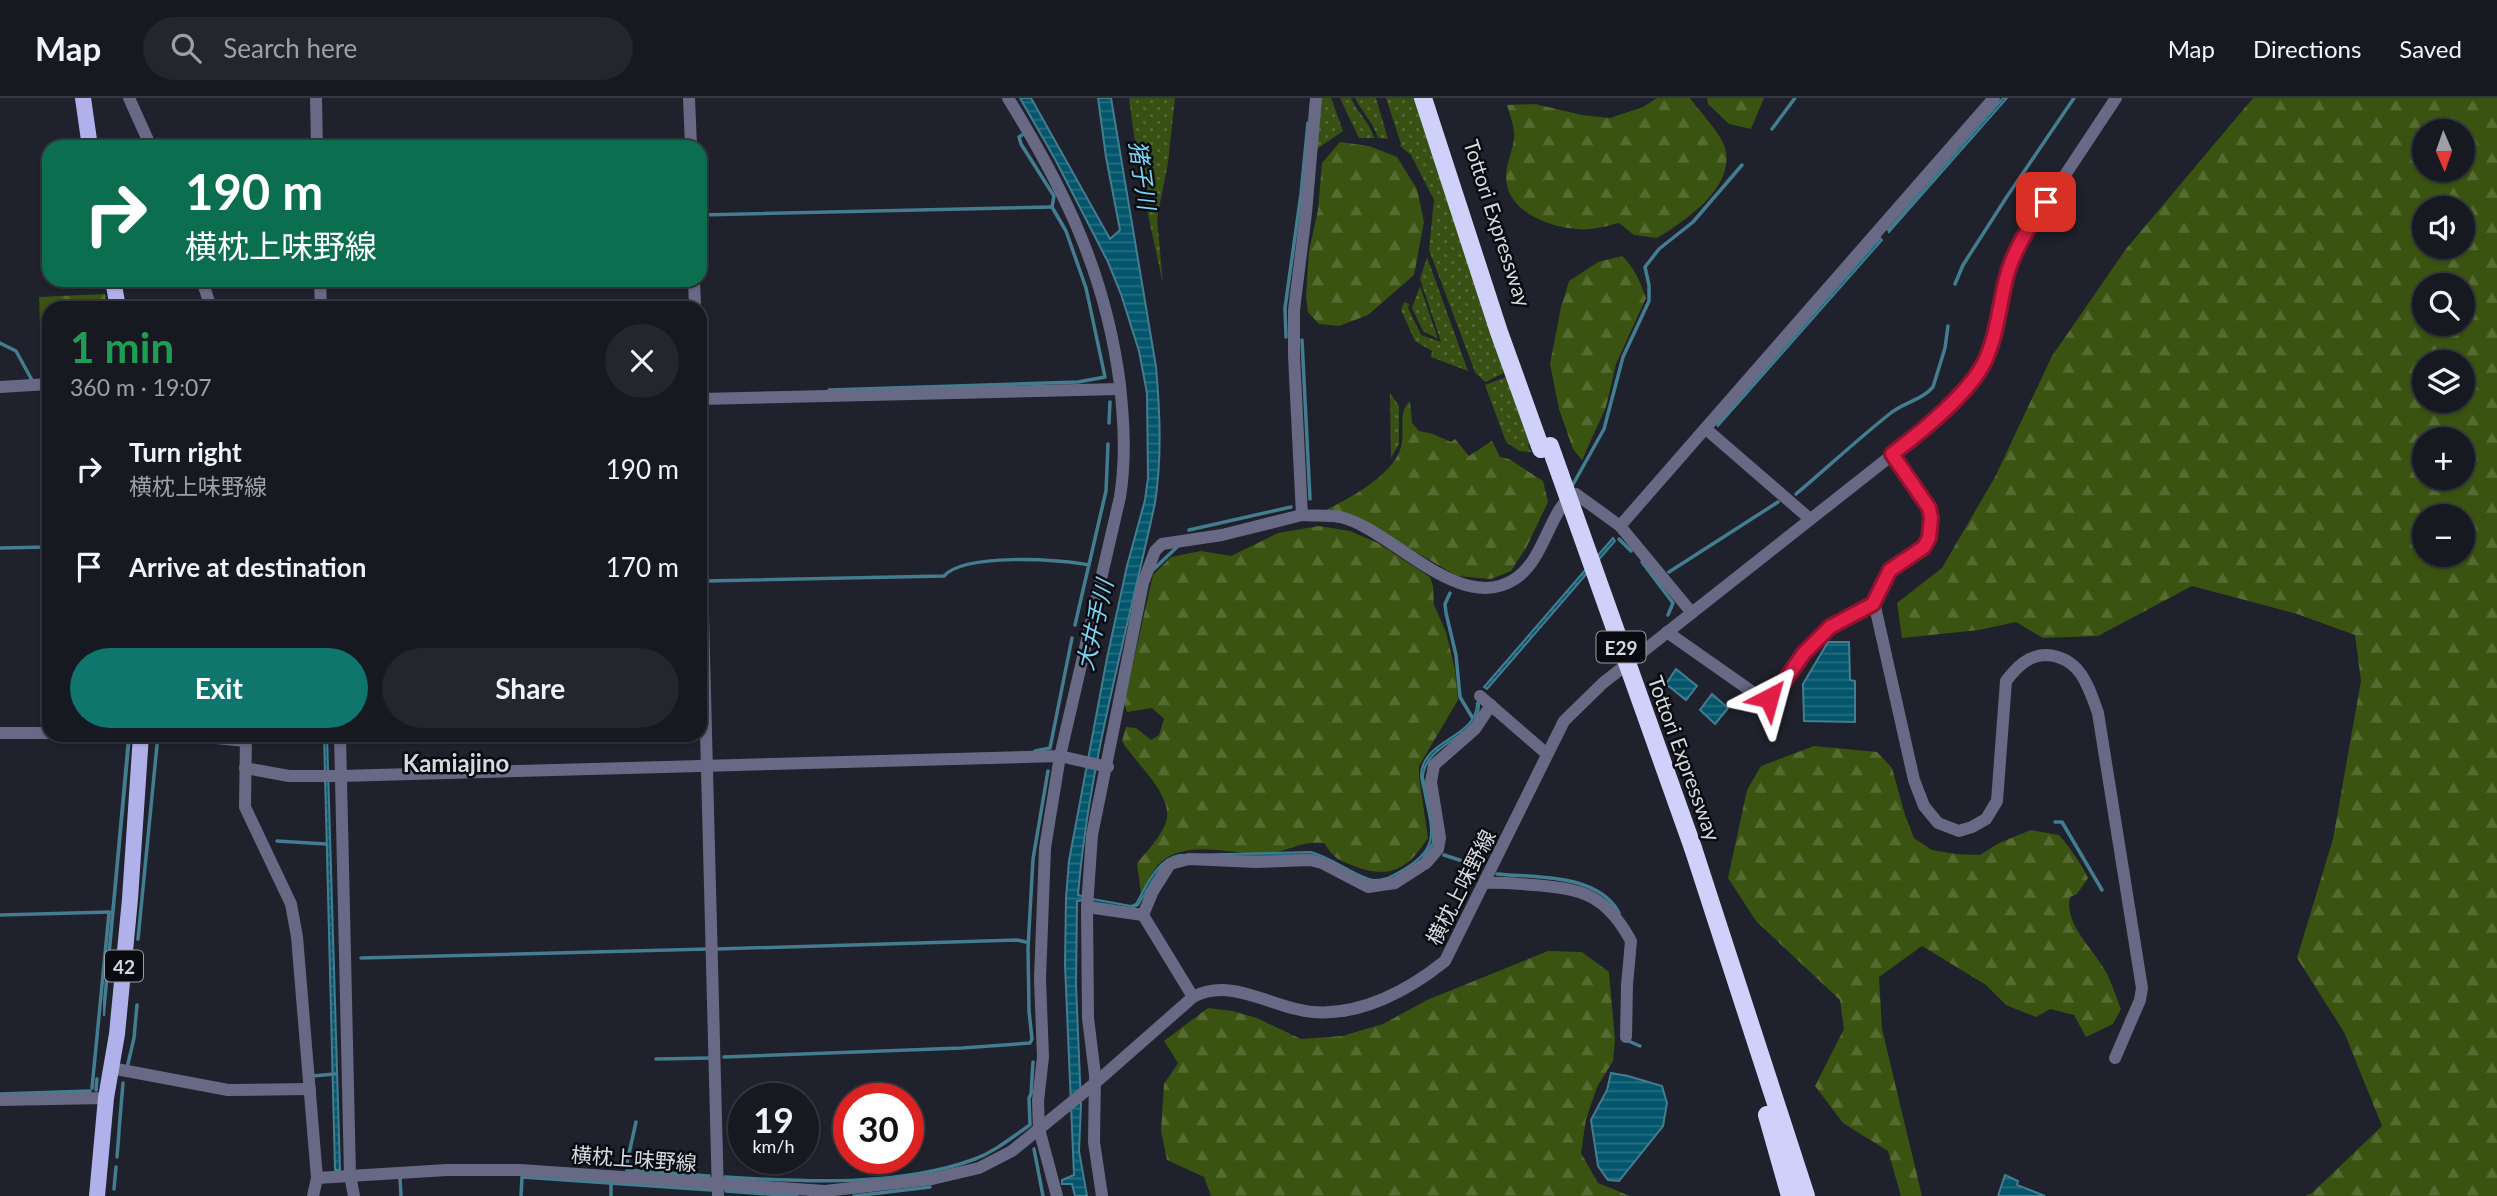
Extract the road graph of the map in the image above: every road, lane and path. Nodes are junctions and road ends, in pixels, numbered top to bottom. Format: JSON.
{"nodes":[{"id":1,"x":83,"y":98,"type":"edge"},
{"id":2,"x":129,"y":98,"type":"edge"},
{"id":3,"x":316,"y":98,"type":"edge"},
{"id":4,"x":689,"y":98,"type":"edge"},
{"id":5,"x":1008,"y":98,"type":"edge"},
{"id":6,"x":1316,"y":98,"type":"edge"},
{"id":7,"x":1423,"y":98,"type":"edge"},
{"id":8,"x":1434,"y":98,"type":"edge"},
{"id":9,"x":1994,"y":98,"type":"edge"},
{"id":10,"x":2116,"y":98,"type":"edge"},
{"id":11,"x":89,"y":140,"type":"edge"},
{"id":12,"x":147,"y":140,"type":"edge"},
{"id":13,"x":317,"y":140,"type":"edge"},
{"id":14,"x":691,"y":140,"type":"edge"},
{"id":15,"x":42,"y":384,"type":"edge"},
{"id":16,"x":0,"y":387,"type":"edge"},
{"id":17,"x":1120,"y":389,"type":"junction"},
{"id":18,"x":707,"y":399,"type":"edge"},
{"id":19,"x":1706,"y":429,"type":"junction"},
{"id":20,"x":1545,"y":447,"type":"junction"},
{"id":21,"x":1892,"y":454,"type":"junction"},
{"id":22,"x":1302,"y":515,"type":"junction"},
{"id":23,"x":1810,"y":519,"type":"junction"},
{"id":24,"x":1620,"y":526,"type":"junction"},
{"id":25,"x":1874,"y":602,"type":"junction"},
{"id":26,"x":1692,"y":612,"type":"junction"},
{"id":27,"x":1667,"y":632,"type":"junction"},
{"id":28,"x":1480,"y":696,"type":"dead end"},
{"id":29,"x":1491,"y":705,"type":"junction"},
{"id":30,"x":0,"y":733,"type":"edge"},
{"id":31,"x":42,"y":733,"type":"edge"},
{"id":32,"x":141,"y":742,"type":"edge"},
{"id":33,"x":246,"y":742,"type":"edge"},
{"id":34,"x":340,"y":742,"type":"edge"},
{"id":35,"x":706,"y":742,"type":"edge"},
{"id":36,"x":1547,"y":754,"type":"junction"},
{"id":37,"x":1060,"y":756,"type":"junction"},
{"id":38,"x":707,"y":766,"type":"junction"},
{"id":39,"x":1108,"y":767,"type":"junction"},
{"id":40,"x":246,"y":768,"type":"junction"},
{"id":41,"x":341,"y":776,"type":"junction"},
{"id":42,"x":1689,"y":850,"type":"junction"},
{"id":43,"x":1485,"y":883,"type":"junction"},
{"id":44,"x":1087,"y":907,"type":"junction"},
{"id":45,"x":1143,"y":915,"type":"junction"},
{"id":46,"x":1193,"y":997,"type":"junction"},
{"id":47,"x":1626,"y":1037,"type":"dead end"},
{"id":48,"x":2115,"y":1058,"type":"dead end"},
{"id":49,"x":111,"y":1068,"type":"junction"},
{"id":50,"x":1094,"y":1084,"type":"junction"},
{"id":51,"x":310,"y":1089,"type":"junction"},
{"id":52,"x":106,"y":1098,"type":"junction"},
{"id":53,"x":0,"y":1100,"type":"edge"},
{"id":54,"x":1039,"y":1129,"type":"junction"},
{"id":55,"x":350,"y":1175,"type":"junction"},
{"id":56,"x":317,"y":1178,"type":"junction"},
{"id":57,"x":719,"y":1182,"type":"junction"},
{"id":58,"x":97,"y":1196,"type":"edge"},
{"id":59,"x":313,"y":1196,"type":"edge"},
{"id":60,"x":354,"y":1196,"type":"edge"},
{"id":61,"x":718,"y":1196,"type":"edge"},
{"id":62,"x":1057,"y":1196,"type":"edge"},
{"id":63,"x":1102,"y":1196,"type":"edge"},
{"id":64,"x":1790,"y":1196,"type":"edge"},
{"id":65,"x":1806,"y":1196,"type":"edge"}],
"edges":[{"from":1,"to":11,"type":"main road"},
{"from":2,"to":12,"type":"street"},
{"from":3,"to":13,"type":"street"},
{"from":4,"to":14,"type":"street"},
{"from":5,"to":17,"type":"street"},
{"from":6,"to":22,"type":"street"},
{"from":7,"to":20,"type":"highway","name":"Tottori Expressway","number":"E29"},
{"from":8,"to":20,"type":"highway","name":"Tottori Expressway","number":"E29"},
{"from":9,"to":19,"type":"street"},
{"from":10,"to":21,"type":"street","name":"横枕上味野線"},
{"from":15,"to":16,"type":"street"},
{"from":17,"to":18,"type":"street"},
{"from":17,"to":37,"type":"street"},
{"from":19,"to":23,"type":"street"},
{"from":19,"to":24,"type":"street"},
{"from":20,"to":42,"type":"highway","name":"Tottori Expressway","number":"E29"},
{"from":21,"to":23,"type":"street","name":"横枕上味野線"},
{"from":21,"to":25,"type":"street"},
{"from":22,"to":24,"type":"street"},
{"from":22,"to":39,"type":"street"},
{"from":23,"to":26,"type":"street","name":"横枕上味野線"},
{"from":24,"to":26,"type":"street"},
{"from":25,"to":27,"type":"street"},
{"from":25,"to":48,"type":"street"},
{"from":26,"to":27,"type":"street","name":"横枕上味野線"},
{"from":27,"to":36,"type":"street","name":"横枕上味野線"},
{"from":28,"to":29,"type":"street"},
{"from":29,"to":36,"type":"street"},
{"from":29,"to":45,"type":"street"},
{"from":30,"to":31,"type":"street"},
{"from":32,"to":49,"type":"main road","number":"42"},
{"from":33,"to":40,"type":"street"},
{"from":34,"to":41,"type":"street"},
{"from":35,"to":38,"type":"street"},
{"from":36,"to":43,"type":"street","name":"横枕上味野線"},
{"from":37,"to":38,"type":"street"},
{"from":37,"to":39,"type":"street"},
{"from":37,"to":54,"type":"street"},
{"from":38,"to":41,"type":"street"},
{"from":38,"to":57,"type":"street"},
{"from":39,"to":44,"type":"street"},
{"from":40,"to":41,"type":"street"},
{"from":40,"to":51,"type":"street"},
{"from":41,"to":55,"type":"street"},
{"from":42,"to":64,"type":"highway","name":"Tottori Expressway","number":"E29"},
{"from":42,"to":65,"type":"highway","name":"Tottori Expressway","number":"E29"},
{"from":43,"to":46,"type":"street","name":"横枕上味野線"},
{"from":43,"to":47,"type":"street"},
{"from":44,"to":45,"type":"street"},
{"from":44,"to":50,"type":"street"},
{"from":45,"to":46,"type":"street"},
{"from":46,"to":50,"type":"street","name":"横枕上味野線"},
{"from":49,"to":51,"type":"street"},
{"from":49,"to":52,"type":"main road","number":"42"},
{"from":50,"to":54,"type":"street","name":"横枕上味野線"},
{"from":50,"to":63,"type":"street"},
{"from":51,"to":56,"type":"street"},
{"from":52,"to":53,"type":"street"},
{"from":52,"to":58,"type":"main road","number":"42"},
{"from":54,"to":57,"type":"street","name":"横枕上味野線"},
{"from":54,"to":62,"type":"street"},
{"from":55,"to":56,"type":"street","name":"横枕上味野線"},
{"from":55,"to":57,"type":"street","name":"横枕上味野線"},
{"from":55,"to":60,"type":"street"},
{"from":56,"to":59,"type":"street"},
{"from":57,"to":61,"type":"street"}]}
